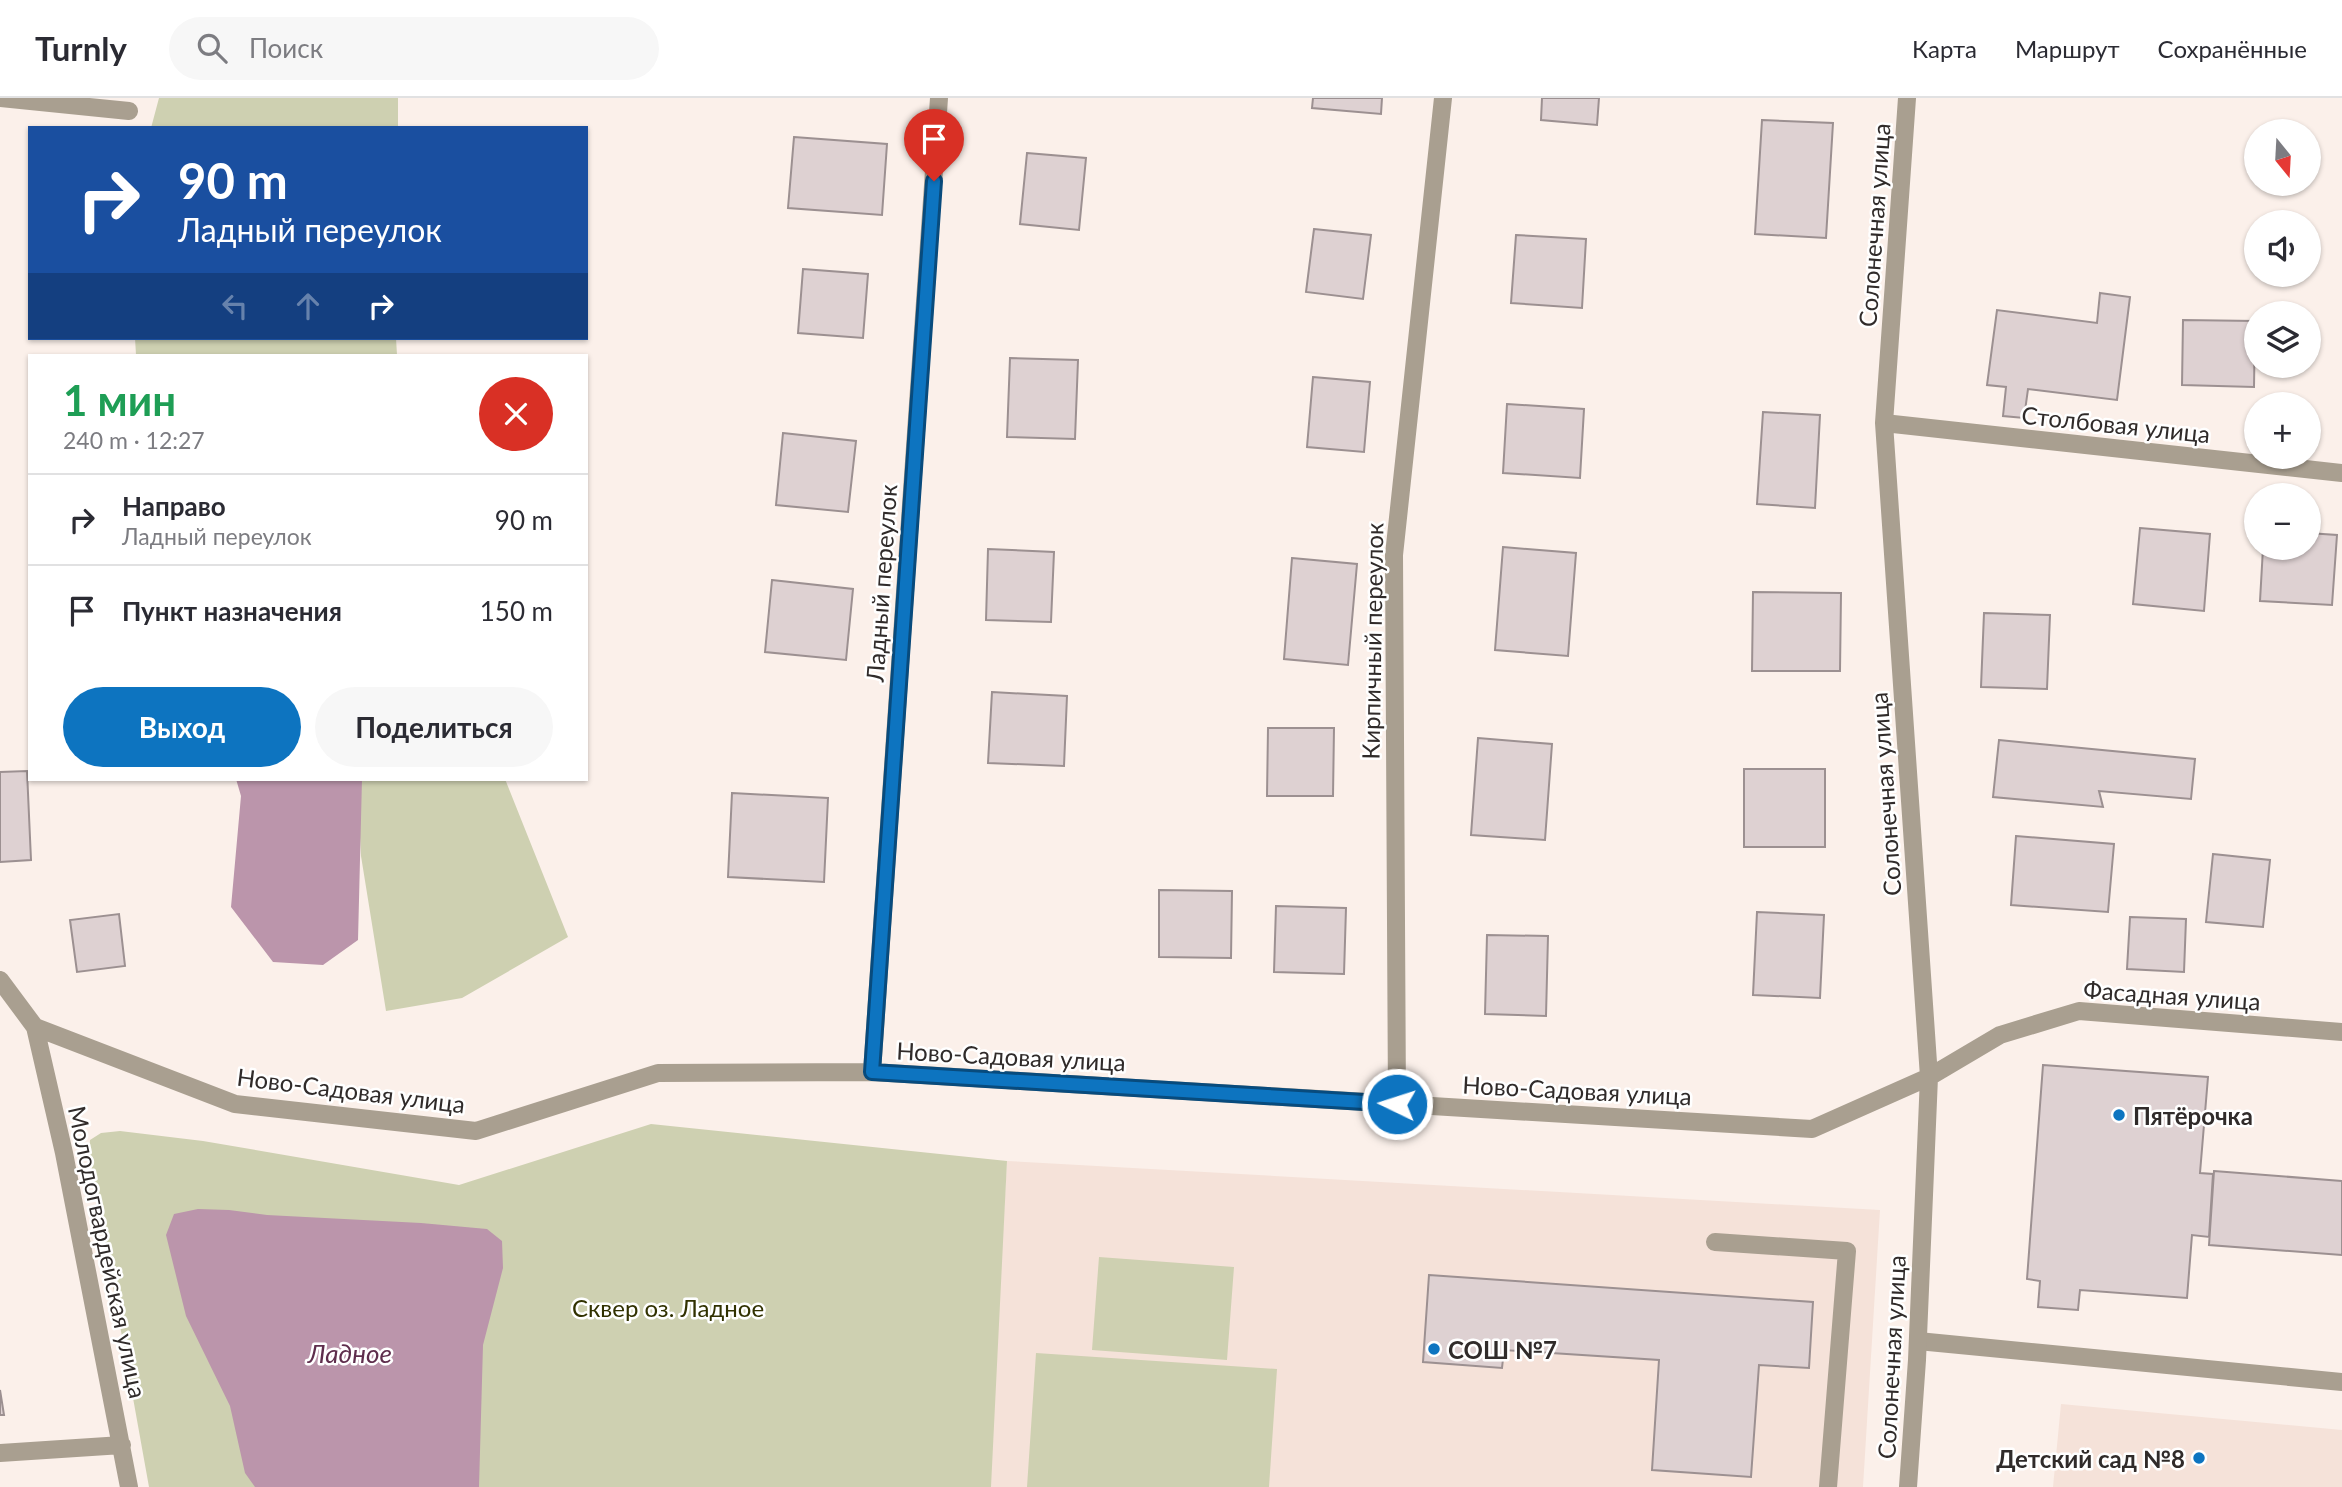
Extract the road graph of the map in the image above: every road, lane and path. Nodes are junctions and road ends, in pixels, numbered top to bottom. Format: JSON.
{"nodes":[{"id":1,"x":0,"y":98,"type":"edge"},
{"id":2,"x":939,"y":98,"type":"edge"},
{"id":3,"x":1443,"y":98,"type":"edge"},
{"id":4,"x":1907,"y":98,"type":"edge"},
{"id":5,"x":129,"y":111,"type":"dead end"},
{"id":6,"x":1884,"y":423,"type":"junction"},
{"id":7,"x":2342,"y":473,"type":"edge"},
{"id":8,"x":0,"y":980,"type":"edge"},
{"id":9,"x":36,"y":1027,"type":"junction"},
{"id":10,"x":2342,"y":1032,"type":"edge"},
{"id":11,"x":872,"y":1072,"type":"junction"},
{"id":12,"x":1929,"y":1077,"type":"junction"},
{"id":13,"x":1397,"y":1104,"type":"junction"},
{"id":14,"x":1716,"y":1242,"type":"dead end"},
{"id":15,"x":1918,"y":1341,"type":"junction"},
{"id":16,"x":2342,"y":1382,"type":"edge"},
{"id":17,"x":122,"y":1445,"type":"junction"},
{"id":18,"x":0,"y":1453,"type":"edge"},
{"id":19,"x":129,"y":1487,"type":"edge"},
{"id":20,"x":1828,"y":1487,"type":"edge"},
{"id":21,"x":1908,"y":1487,"type":"edge"}],
"edges":[{"from":1,"to":5,"type":"street"},
{"from":2,"to":11,"type":"street","name":"Ладный переулок"},
{"from":3,"to":13,"type":"street","name":"Кирпичный переулок"},
{"from":4,"to":6,"type":"street","name":"Солонечная улица"},
{"from":6,"to":7,"type":"street","name":"Столбовая улица"},
{"from":6,"to":12,"type":"street","name":"Солонечная улица"},
{"from":8,"to":9,"type":"street"},
{"from":9,"to":11,"type":"street","name":"Ново-Садовая улица"},
{"from":9,"to":17,"type":"street","name":"Молодогвардейская улица"},
{"from":10,"to":12,"type":"street","name":"Фасадная улица"},
{"from":11,"to":13,"type":"street","name":"Ново-Садовая улица"},
{"from":12,"to":13,"type":"street","name":"Ново-Садовая улица"},
{"from":12,"to":15,"type":"street","name":"Солонечная улица"},
{"from":14,"to":20,"type":"street"},
{"from":15,"to":16,"type":"street"},
{"from":15,"to":21,"type":"street","name":"Солонечная улица"},
{"from":17,"to":18,"type":"street"},
{"from":17,"to":19,"type":"street","name":"Молодогвардейская улица"}]}
